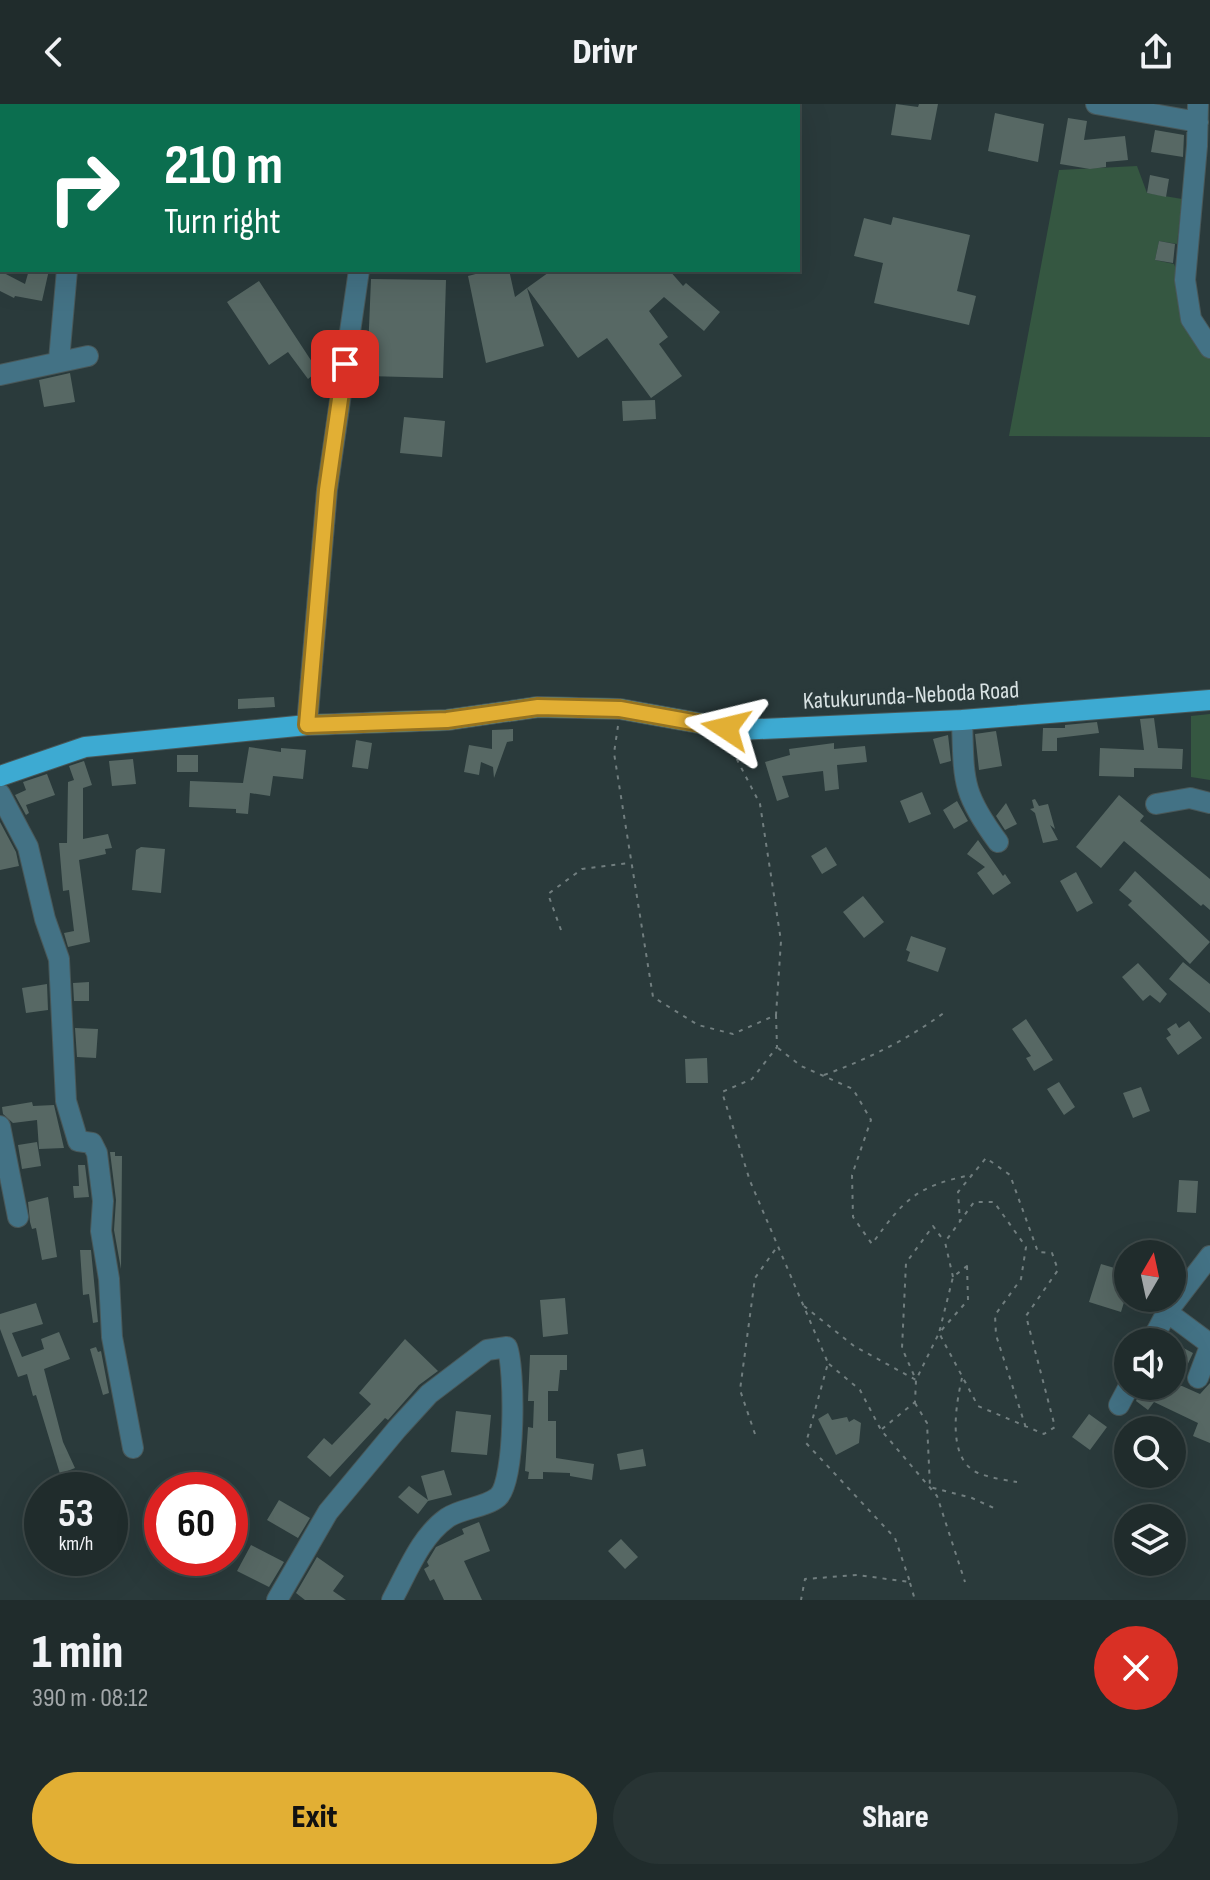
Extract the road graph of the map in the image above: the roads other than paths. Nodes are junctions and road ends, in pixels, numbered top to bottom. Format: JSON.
{"nodes":[{"id":1,"x":1096,"y":104,"type":"edge"},
{"id":2,"x":1198,"y":113,"type":"edge"},
{"id":3,"x":1204,"y":153,"type":"edge"},
{"id":4,"x":67,"y":272,"type":"edge"},
{"id":5,"x":359,"y":272,"type":"edge"},
{"id":6,"x":1203,"y":326,"type":"edge"},
{"id":7,"x":1210,"y":348,"type":"edge"},
{"id":8,"x":88,"y":356,"type":"dead end"},
{"id":9,"x":59,"y":360,"type":"junction"},
{"id":10,"x":0,"y":375,"type":"edge"},
{"id":11,"x":1210,"y":700,"type":"edge"},
{"id":12,"x":962,"y":720,"type":"junction"},
{"id":13,"x":307,"y":725,"type":"junction"},
{"id":14,"x":0,"y":776,"type":"edge"},
{"id":15,"x":0,"y":794,"type":"edge"},
{"id":16,"x":1210,"y":803,"type":"edge"},
{"id":17,"x":1156,"y":804,"type":"dead end"},
{"id":18,"x":998,"y":842,"type":"dead end"},
{"id":19,"x":0,"y":1126,"type":"edge"},
{"id":20,"x":18,"y":1217,"type":"dead end"},
{"id":21,"x":1210,"y":1256,"type":"edge"},
{"id":22,"x":1186,"y":1287,"type":"edge"},
{"id":23,"x":1167,"y":1312,"type":"joint"},
{"id":24,"x":1158,"y":1328,"type":"edge"},
{"id":25,"x":1210,"y":1345,"type":"edge"},
{"id":26,"x":1198,"y":1378,"type":"dead end"},
{"id":27,"x":1122,"y":1400,"type":"edge"},
{"id":28,"x":1119,"y":1405,"type":"dead end"},
{"id":29,"x":133,"y":1448,"type":"dead end"},
{"id":30,"x":277,"y":1600,"type":"edge"},
{"id":31,"x":392,"y":1600,"type":"edge"}],
"edges":[{"from":1,"to":2,"type":"street"},
{"from":2,"to":3,"type":"street"},
{"from":3,"to":6,"type":"street"},
{"from":4,"to":9,"type":"street"},
{"from":5,"to":13,"type":"street"},
{"from":6,"to":7,"type":"street"},
{"from":8,"to":9,"type":"street"},
{"from":9,"to":10,"type":"street"},
{"from":11,"to":12,"type":"main road","name":"Katukurunda-Neboda Road"},
{"from":12,"to":13,"type":"main road","name":"Katukurunda-Neboda Road"},
{"from":12,"to":18,"type":"street"},
{"from":13,"to":14,"type":"main road","name":"Katukurunda-Neboda Road"},
{"from":15,"to":29,"type":"street"},
{"from":16,"to":17,"type":"street"},
{"from":19,"to":20,"type":"street"},
{"from":21,"to":22,"type":"street"},
{"from":23,"to":24,"type":"street"},
{"from":23,"to":25,"type":"street"},
{"from":25,"to":26,"type":"street"},
{"from":27,"to":28,"type":"street"},
{"from":30,"to":31,"type":"street"}]}
